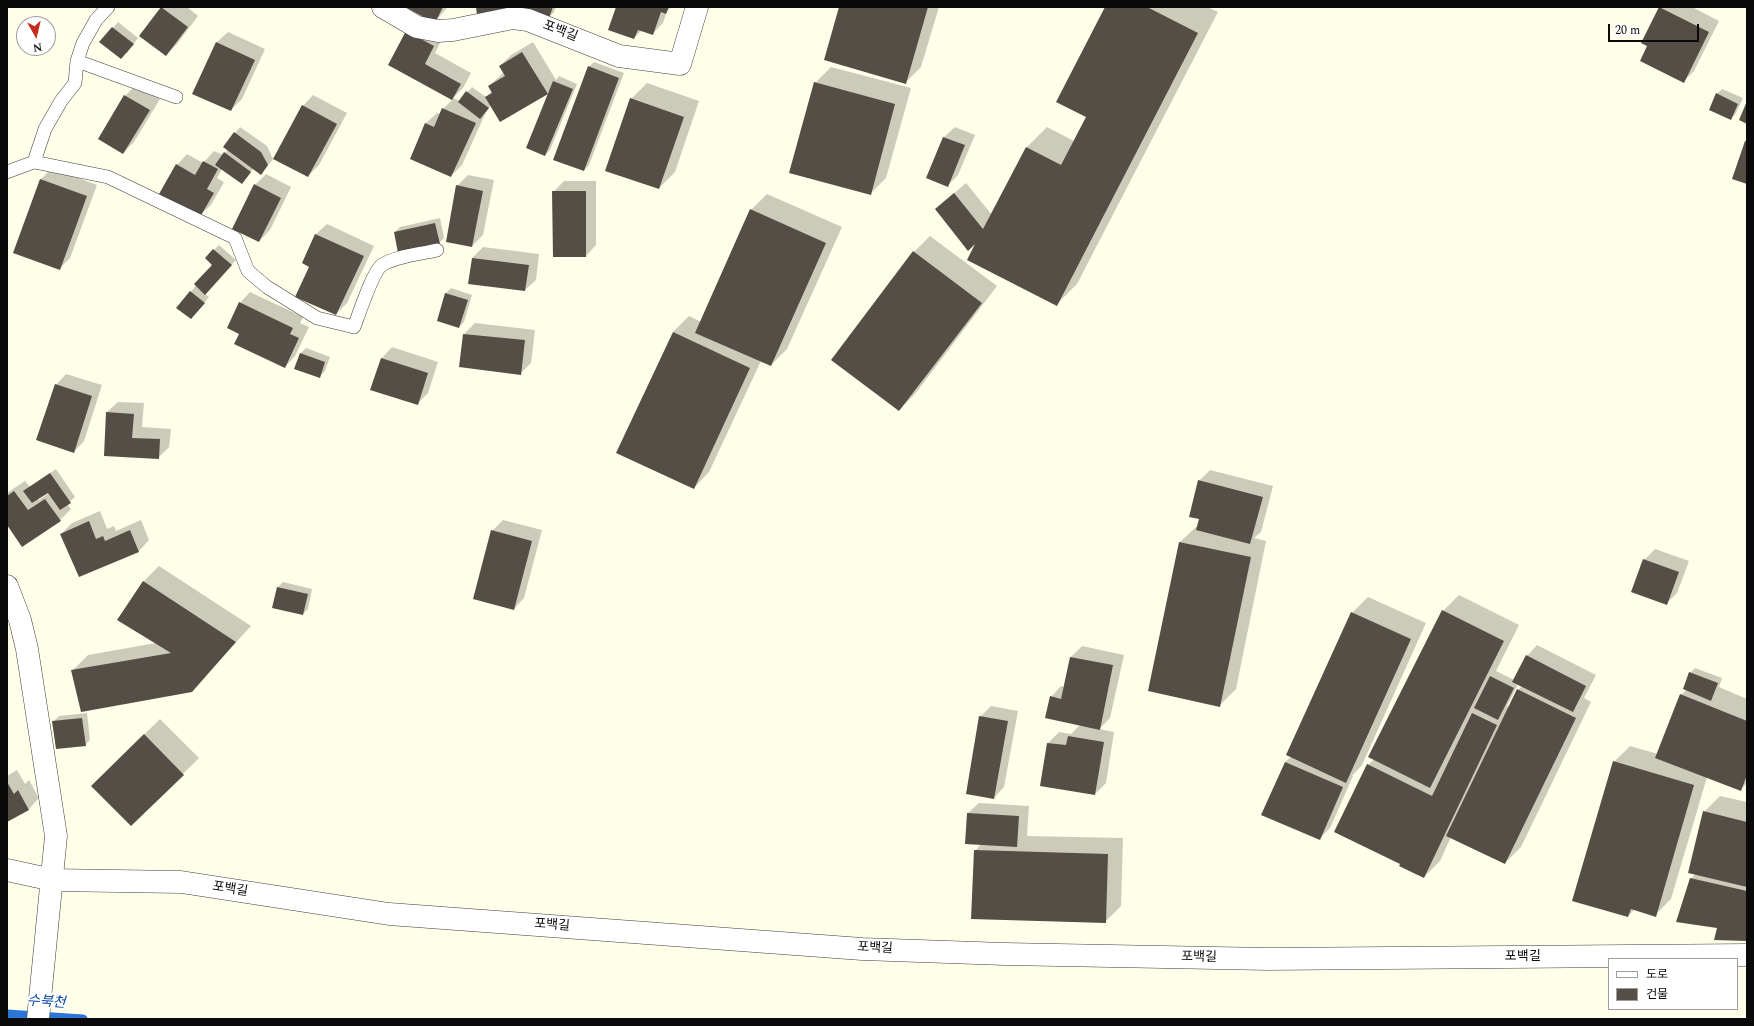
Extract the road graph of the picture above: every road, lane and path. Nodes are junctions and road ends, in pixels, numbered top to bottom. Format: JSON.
{"nodes":[{"id":1,"x":108,"y":7,"type":"edge"},
{"id":2,"x":383,"y":7,"type":"edge"},
{"id":3,"x":697,"y":7,"type":"edge"},
{"id":4,"x":78,"y":61,"type":"junction"},
{"id":5,"x":176,"y":97,"type":"dead end"},
{"id":6,"x":34,"y":162,"type":"junction"},
{"id":7,"x":7,"y":172,"type":"edge"},
{"id":8,"x":437,"y":250,"type":"dead end"},
{"id":9,"x":7,"y":586,"type":"edge"},
{"id":10,"x":7,"y":870,"type":"edge"},
{"id":11,"x":52,"y":880,"type":"junction"},
{"id":12,"x":1747,"y":955,"type":"edge"},
{"id":13,"x":38,"y":1019,"type":"edge"}],
"edges":[{"from":1,"to":4,"type":"lane"},
{"from":2,"to":3,"type":"street","name":"포백길"},
{"from":4,"to":5,"type":"lane"},
{"from":4,"to":6,"type":"lane"},
{"from":6,"to":7,"type":"lane"},
{"from":6,"to":8,"type":"lane"},
{"from":9,"to":11,"type":"street"},
{"from":10,"to":11,"type":"street","name":"포백길"},
{"from":11,"to":12,"type":"street","name":"포백길"},
{"from":11,"to":13,"type":"street"}]}
